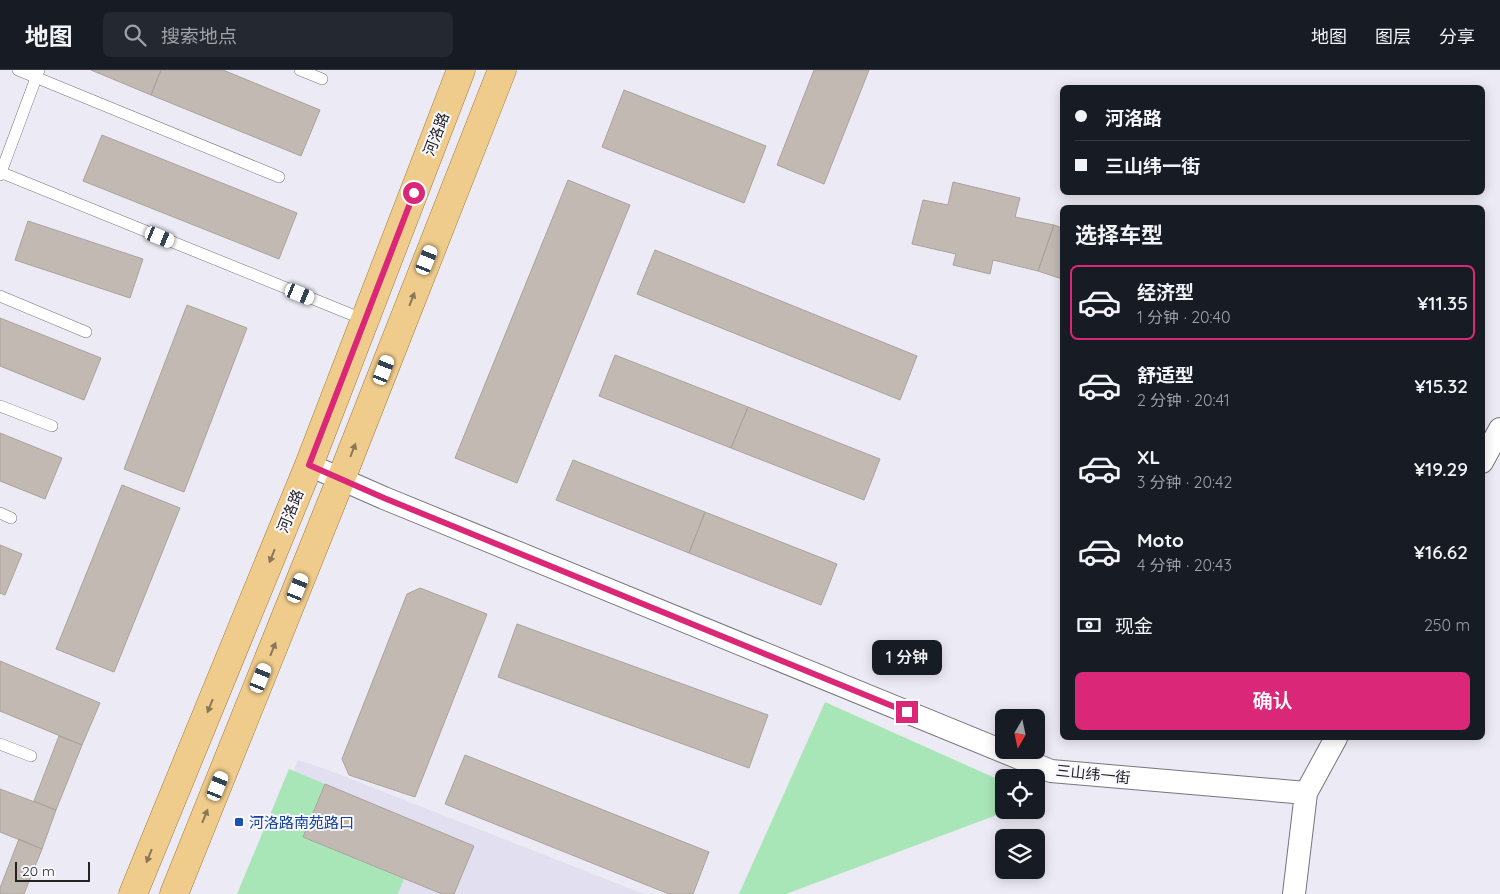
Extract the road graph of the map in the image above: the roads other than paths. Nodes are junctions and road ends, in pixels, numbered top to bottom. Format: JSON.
{"nodes":[{"id":1,"x":18,"y":70,"type":"edge"},
{"id":2,"x":300,"y":70,"type":"edge"},
{"id":3,"x":461,"y":70,"type":"edge"},
{"id":4,"x":502,"y":70,"type":"edge"},
{"id":5,"x":37,"y":74,"type":"edge"},
{"id":6,"x":322,"y":78,"type":"dead end"},
{"id":7,"x":0,"y":173,"type":"edge"},
{"id":8,"x":279,"y":177,"type":"dead end"},
{"id":9,"x":0,"y":296,"type":"edge"},
{"id":10,"x":365,"y":320,"type":"junction"},
{"id":11,"x":86,"y":332,"type":"dead end"},
{"id":12,"x":0,"y":406,"type":"edge"},
{"id":13,"x":52,"y":426,"type":"dead end"},
{"id":14,"x":1500,"y":429,"type":"edge"},
{"id":15,"x":1485,"y":456,"type":"edge"},
{"id":16,"x":309,"y":465,"type":"junction"},
{"id":17,"x":341,"y":479,"type":"junction"},
{"id":18,"x":1335,"y":740,"type":"edge"},
{"id":19,"x":0,"y":744,"type":"edge"},
{"id":20,"x":31,"y":756,"type":"dead end"},
{"id":21,"x":1306,"y":794,"type":"junction"},
{"id":22,"x":133,"y":894,"type":"edge"},
{"id":23,"x":174,"y":894,"type":"edge"},
{"id":24,"x":1294,"y":894,"type":"edge"}],
"edges":[{"from":1,"to":5,"type":"lane"},
{"from":2,"to":6,"type":"lane"},
{"from":3,"to":10,"type":"main road","name":"河洛路"},
{"from":17,"to":4,"type":"main road","one_way":true},
{"from":5,"to":7,"type":"lane"},
{"from":5,"to":8,"type":"lane"},
{"from":7,"to":10,"type":"lane"},
{"from":9,"to":11,"type":"lane"},
{"from":10,"to":16,"type":"main road","name":"河洛路"},
{"from":12,"to":13,"type":"lane"},
{"from":14,"to":15,"type":"street"},
{"from":16,"to":17,"type":"street","name":"三山纬一街"},
{"from":16,"to":22,"type":"main road","name":"河洛路","one_way":true},
{"from":17,"to":21,"type":"street","name":"三山纬一街"},
{"from":23,"to":17,"type":"main road","one_way":true},
{"from":18,"to":21,"type":"street"},
{"from":19,"to":20,"type":"lane"},
{"from":21,"to":24,"type":"street"}]}
